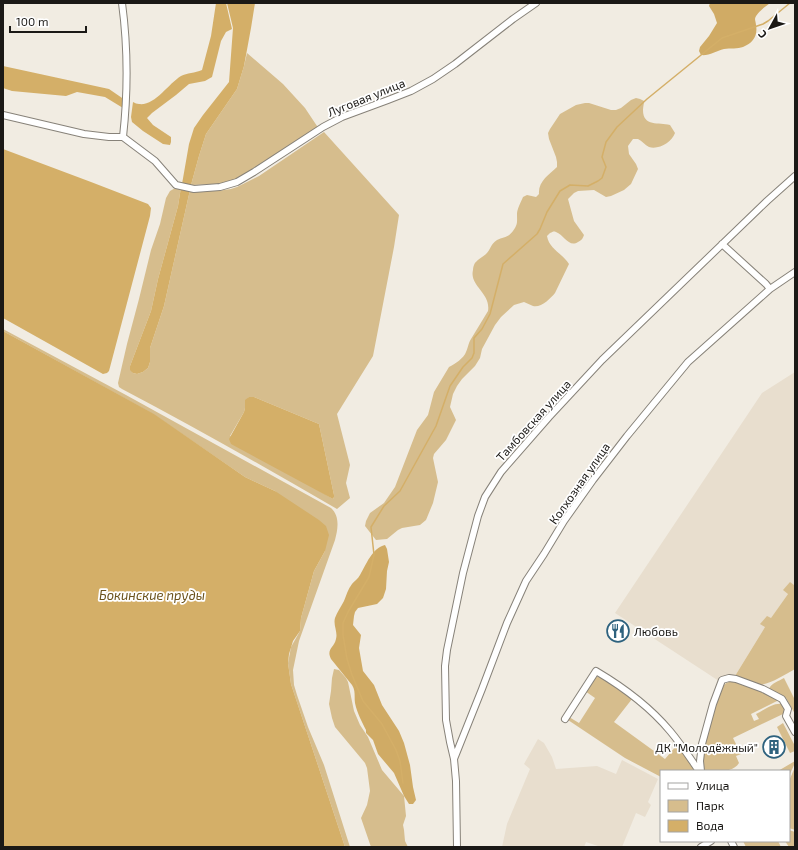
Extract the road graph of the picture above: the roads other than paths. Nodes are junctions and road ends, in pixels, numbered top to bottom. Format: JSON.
{"nodes":[{"id":1,"x":122,"y":3,"type":"edge"},
{"id":2,"x":536,"y":3,"type":"edge"},
{"id":3,"x":3,"y":115,"type":"edge"},
{"id":4,"x":123,"y":137,"type":"junction"},
{"id":5,"x":795,"y":176,"type":"edge"},
{"id":6,"x":722,"y":244,"type":"junction"},
{"id":7,"x":795,"y":272,"type":"edge"},
{"id":8,"x":770,"y":290,"type":"junction"},
{"id":9,"x":565,"y":719,"type":"dead end"},
{"id":10,"x":795,"y":732,"type":"edge"},
{"id":11,"x":454,"y":759,"type":"junction"},
{"id":12,"x":699,"y":770,"type":"edge"},
{"id":13,"x":700,"y":770,"type":"edge"},
{"id":14,"x":457,"y":847,"type":"edge"}],
"edges":[{"from":1,"to":4,"type":"street"},
{"from":2,"to":4,"type":"street","name":"Луговая улица"},
{"from":3,"to":4,"type":"street"},
{"from":5,"to":6,"type":"street","name":"Тамбовская улица"},
{"from":6,"to":8,"type":"street"},
{"from":6,"to":11,"type":"street","name":"Тамбовская улица"},
{"from":7,"to":8,"type":"street","name":"Колхозная улица"},
{"from":8,"to":11,"type":"street","name":"Колхозная улица"},
{"from":9,"to":12,"type":"street"},
{"from":10,"to":13,"type":"street"},
{"from":11,"to":14,"type":"street","name":"Тамбовская улица"}]}
